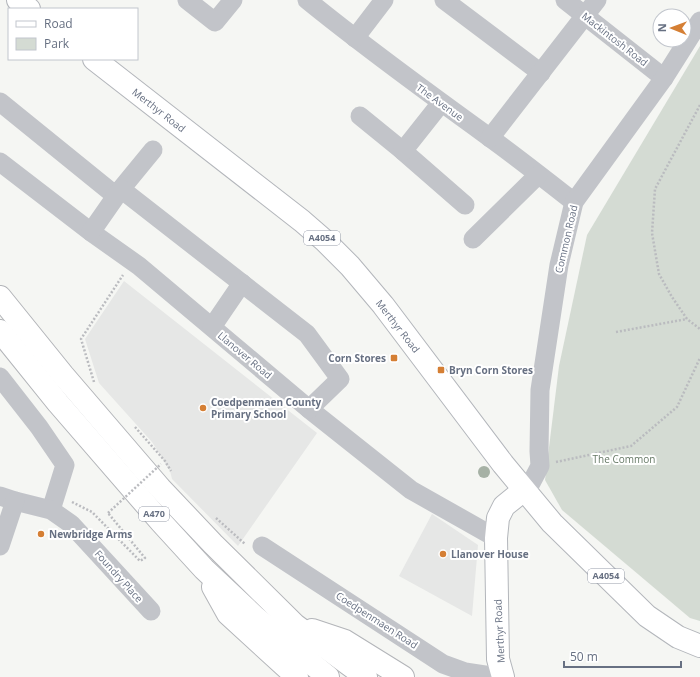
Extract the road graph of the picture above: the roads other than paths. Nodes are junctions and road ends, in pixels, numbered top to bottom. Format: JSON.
{"nodes":[{"id":1,"x":18,"y":0,"type":"edge"},
{"id":2,"x":187,"y":0,"type":"edge"},
{"id":3,"x":233,"y":0,"type":"edge"},
{"id":4,"x":307,"y":0,"type":"edge"},
{"id":5,"x":384,"y":0,"type":"edge"},
{"id":6,"x":444,"y":0,"type":"edge"},
{"id":7,"x":565,"y":0,"type":"edge"},
{"id":8,"x":597,"y":0,"type":"edge"},
{"id":9,"x":28,"y":8,"type":"edge"},
{"id":10,"x":584,"y":14,"type":"junction"},
{"id":11,"x":700,"y":21,"type":"edge"},
{"id":12,"x":355,"y":38,"type":"junction"},
{"id":13,"x":95,"y":60,"type":"edge"},
{"id":14,"x":541,"y":73,"type":"junction"},
{"id":15,"x":664,"y":78,"type":"junction"},
{"id":16,"x":0,"y":102,"type":"edge"},
{"id":17,"x":441,"y":103,"type":"junction"},
{"id":18,"x":360,"y":116,"type":"dead end"},
{"id":19,"x":490,"y":138,"type":"junction"},
{"id":20,"x":153,"y":150,"type":"dead end"},
{"id":21,"x":403,"y":151,"type":"junction"},
{"id":22,"x":0,"y":162,"type":"edge"},
{"id":23,"x":538,"y":175,"type":"junction"},
{"id":24,"x":118,"y":193,"type":"junction"},
{"id":25,"x":574,"y":202,"type":"junction"},
{"id":26,"x":465,"y":205,"type":"dead end"},
{"id":27,"x":91,"y":232,"type":"junction"},
{"id":28,"x":473,"y":238,"type":"dead end"},
{"id":29,"x":242,"y":283,"type":"junction"},
{"id":30,"x":0,"y":297,"type":"edge"},
{"id":31,"x":212,"y":327,"type":"junction"},
{"id":32,"x":0,"y":332,"type":"edge"},
{"id":33,"x":0,"y":377,"type":"edge"},
{"id":34,"x":309,"y":409,"type":"junction"},
{"id":35,"x":524,"y":490,"type":"junction"},
{"id":36,"x":7,"y":498,"type":"edge"},
{"id":37,"x":53,"y":502,"type":"junction"},
{"id":38,"x":496,"y":538,"type":"junction"},
{"id":39,"x":0,"y":546,"type":"edge"},
{"id":40,"x":262,"y":546,"type":"road end"},
{"id":41,"x":204,"y":569,"type":"junction"},
{"id":42,"x":150,"y":611,"type":"dead end"},
{"id":43,"x":295,"y":625,"type":"junction"},
{"id":44,"x":700,"y":646,"type":"edge"},
{"id":45,"x":297,"y":677,"type":"edge"},
{"id":46,"x":328,"y":677,"type":"edge"},
{"id":47,"x":366,"y":677,"type":"edge"},
{"id":48,"x":403,"y":677,"type":"edge"},
{"id":49,"x":498,"y":677,"type":"edge"},
{"id":50,"x":503,"y":677,"type":"edge"}],
"edges":[{"from":1,"to":9,"type":"main road"},
{"from":2,"to":3,"type":"street"},
{"from":4,"to":12,"type":"street","name":"The Avenue"},
{"from":5,"to":12,"type":"street"},
{"from":6,"to":14,"type":"street"},
{"from":7,"to":10,"type":"street","name":"Mackintosh Road"},
{"from":8,"to":10,"type":"street"},
{"from":10,"to":14,"type":"street"},
{"from":10,"to":15,"type":"street","name":"Mackintosh Road"},
{"from":11,"to":15,"type":"street","name":"Common Road"},
{"from":12,"to":17,"type":"street","name":"The Avenue"},
{"from":13,"to":35,"type":"main road","name":"Merthyr Road","number":"A4054"},
{"from":14,"to":19,"type":"street"},
{"from":15,"to":25,"type":"street","name":"Common Road"},
{"from":16,"to":24,"type":"street"},
{"from":17,"to":19,"type":"street","name":"The Avenue"},
{"from":17,"to":21,"type":"street"},
{"from":18,"to":21,"type":"street"},
{"from":19,"to":23,"type":"street","name":"The Avenue"},
{"from":20,"to":24,"type":"street"},
{"from":21,"to":26,"type":"street"},
{"from":22,"to":27,"type":"street","name":"Llanover Road"},
{"from":23,"to":25,"type":"street","name":"The Avenue"},
{"from":23,"to":28,"type":"street"},
{"from":24,"to":27,"type":"street"},
{"from":24,"to":29,"type":"street"},
{"from":25,"to":35,"type":"street","name":"Common Road"},
{"from":27,"to":31,"type":"street","name":"Llanover Road"},
{"from":29,"to":31,"type":"street"},
{"from":29,"to":34,"type":"street"},
{"from":30,"to":43,"type":"main road","number":"A470"},
{"from":31,"to":34,"type":"street","name":"Llanover Road"},
{"from":32,"to":41,"type":"main road","number":"A470"},
{"from":33,"to":37,"type":"street"},
{"from":34,"to":38,"type":"street","name":"Llanover Road"},
{"from":35,"to":38,"type":"main road","name":"Merthyr Road"},
{"from":35,"to":44,"type":"main road","number":"A4054"},
{"from":36,"to":37,"type":"street"},
{"from":36,"to":39,"type":"street"},
{"from":37,"to":42,"type":"street","name":"Foundry Place"},
{"from":38,"to":50,"type":"main road","name":"Merthyr Road"},
{"from":40,"to":49,"type":"street","name":"Coedpenmaen Road"},
{"from":41,"to":45,"type":"main road"},
{"from":41,"to":46,"type":"main road","number":"A470"},
{"from":43,"to":47,"type":"main road","number":"A470"},
{"from":43,"to":48,"type":"main road"}]}
